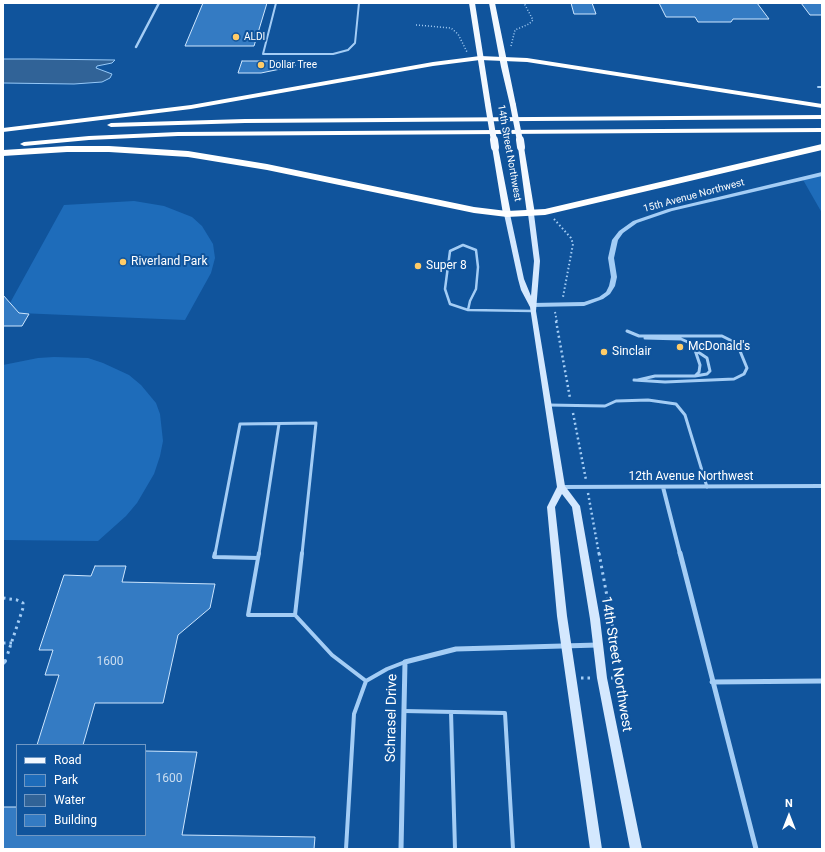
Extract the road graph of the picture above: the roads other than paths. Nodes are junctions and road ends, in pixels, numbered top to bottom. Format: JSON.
{"nodes":[{"id":1,"x":159,"y":3,"type":"edge"},
{"id":2,"x":276,"y":3,"type":"edge"},
{"id":3,"x":359,"y":3,"type":"edge"},
{"id":4,"x":472,"y":3,"type":"edge"},
{"id":5,"x":492,"y":3,"type":"edge"},
{"id":6,"x":136,"y":47,"type":"dead end"},
{"id":7,"x":480,"y":58,"type":"junction"},
{"id":8,"x":502,"y":58,"type":"junction"},
{"id":9,"x":818,"y":87,"type":"dead end"},
{"id":10,"x":822,"y":87,"type":"edge"},
{"id":11,"x":822,"y":106,"type":"edge"},
{"id":12,"x":822,"y":117,"type":"edge"},
{"id":13,"x":822,"y":130,"type":"edge"},
{"id":14,"x":3,"y":132,"type":"edge"},
{"id":15,"x":3,"y":146,"type":"edge"},
{"id":16,"x":822,"y":147,"type":"edge"},
{"id":17,"x":3,"y":153,"type":"edge"},
{"id":18,"x":822,"y":174,"type":"edge"},
{"id":19,"x":507,"y":214,"type":"junction"},
{"id":20,"x":531,"y":214,"type":"junction"},
{"id":21,"x":532,"y":308,"type":"junction"},
{"id":22,"x":468,"y":310,"type":"junction"},
{"id":23,"x":627,"y":331,"type":"dead end"},
{"id":24,"x":639,"y":336,"type":"junction"},
{"id":25,"x":694,"y":349,"type":"junction"},
{"id":26,"x":695,"y":376,"type":"junction"},
{"id":27,"x":548,"y":405,"type":"junction"},
{"id":28,"x":279,"y":424,"type":"junction"},
{"id":29,"x":822,"y":486,"type":"edge"},
{"id":30,"x":561,"y":487,"type":"junction"},
{"id":31,"x":663,"y":487,"type":"junction"},
{"id":32,"x":707,"y":487,"type":"junction"},
{"id":33,"x":258,"y":558,"type":"junction"},
{"id":34,"x":295,"y":615,"type":"junction"},
{"id":35,"x":566,"y":645,"type":"junction"},
{"id":36,"x":598,"y":645,"type":"junction"},
{"id":37,"x":405,"y":662,"type":"junction"},
{"id":38,"x":366,"y":681,"type":"junction"},
{"id":39,"x":822,"y":681,"type":"edge"},
{"id":40,"x":712,"y":682,"type":"junction"},
{"id":41,"x":404,"y":711,"type":"junction"},
{"id":42,"x":452,"y":712,"type":"junction"},
{"id":43,"x":346,"y":849,"type":"edge"},
{"id":44,"x":401,"y":849,"type":"edge"},
{"id":45,"x":455,"y":849,"type":"edge"},
{"id":46,"x":513,"y":849,"type":"edge"},
{"id":47,"x":596,"y":849,"type":"edge"},
{"id":48,"x":636,"y":849,"type":"edge"},
{"id":49,"x":756,"y":849,"type":"edge"}],
"edges":[{"from":1,"to":6,"type":"street"},
{"from":2,"to":3,"type":"lane"},
{"from":4,"to":7,"type":"main road","name":"14th Street Northwest"},
{"from":5,"to":8,"type":"main road","name":"14th Street Northwest"},
{"from":7,"to":8,"type":"highway"},
{"from":7,"to":14,"type":"highway"},
{"from":7,"to":19,"type":"main road","name":"14th Street Northwest","bridge":true},
{"from":8,"to":11,"type":"highway"},
{"from":8,"to":20,"type":"main road","name":"14th Street Northwest","bridge":true},
{"from":9,"to":10,"type":"lane"},
{"from":12,"to":14,"type":"highway"},
{"from":13,"to":15,"type":"highway"},
{"from":16,"to":20,"type":"highway"},
{"from":17,"to":19,"type":"highway"},
{"from":18,"to":21,"type":"street","name":"15th Avenue Northwest"},
{"from":19,"to":20,"type":"highway"},
{"from":19,"to":21,"type":"main road","name":"14th Street Northwest"},
{"from":20,"to":21,"type":"main road","name":"14th Street Northwest"},
{"from":21,"to":22,"type":"lane"},
{"from":21,"to":27,"type":"main road","name":"14th Street Northwest"},
{"from":22,"to":22,"type":"lane"},
{"from":23,"to":24,"type":"lane"},
{"from":24,"to":25,"type":"lane"},
{"from":24,"to":26,"type":"lane"},
{"from":25,"to":26,"type":"lane"},
{"from":25,"to":26,"type":"lane"},
{"from":27,"to":30,"type":"main road","name":"14th Street Northwest"},
{"from":27,"to":32,"type":"lane"},
{"from":28,"to":33,"type":"lane"},
{"from":28,"to":33,"type":"lane"},
{"from":28,"to":34,"type":"lane"},
{"from":29,"to":32,"type":"street","name":"12th Avenue Northwest"},
{"from":30,"to":31,"type":"street","name":"12th Avenue Northwest"},
{"from":30,"to":35,"type":"main road"},
{"from":30,"to":36,"type":"main road","name":"14th Street Northwest"},
{"from":31,"to":32,"type":"street","name":"12th Avenue Northwest"},
{"from":31,"to":40,"type":"street"},
{"from":33,"to":34,"type":"lane"},
{"from":34,"to":38,"type":"lane"},
{"from":35,"to":36,"type":"street","name":"Schrasel Drive"},
{"from":35,"to":37,"type":"street","name":"Schrasel Drive"},
{"from":35,"to":47,"type":"main road"},
{"from":36,"to":48,"type":"main road","name":"14th Street Northwest"},
{"from":37,"to":38,"type":"lane"},
{"from":37,"to":41,"type":"street","name":"Schrasel Drive"},
{"from":38,"to":43,"type":"lane"},
{"from":39,"to":40,"type":"street"},
{"from":40,"to":49,"type":"street"},
{"from":41,"to":42,"type":"lane"},
{"from":41,"to":44,"type":"street","name":"Schrasel Drive"},
{"from":42,"to":45,"type":"lane"},
{"from":42,"to":46,"type":"lane"}]}
